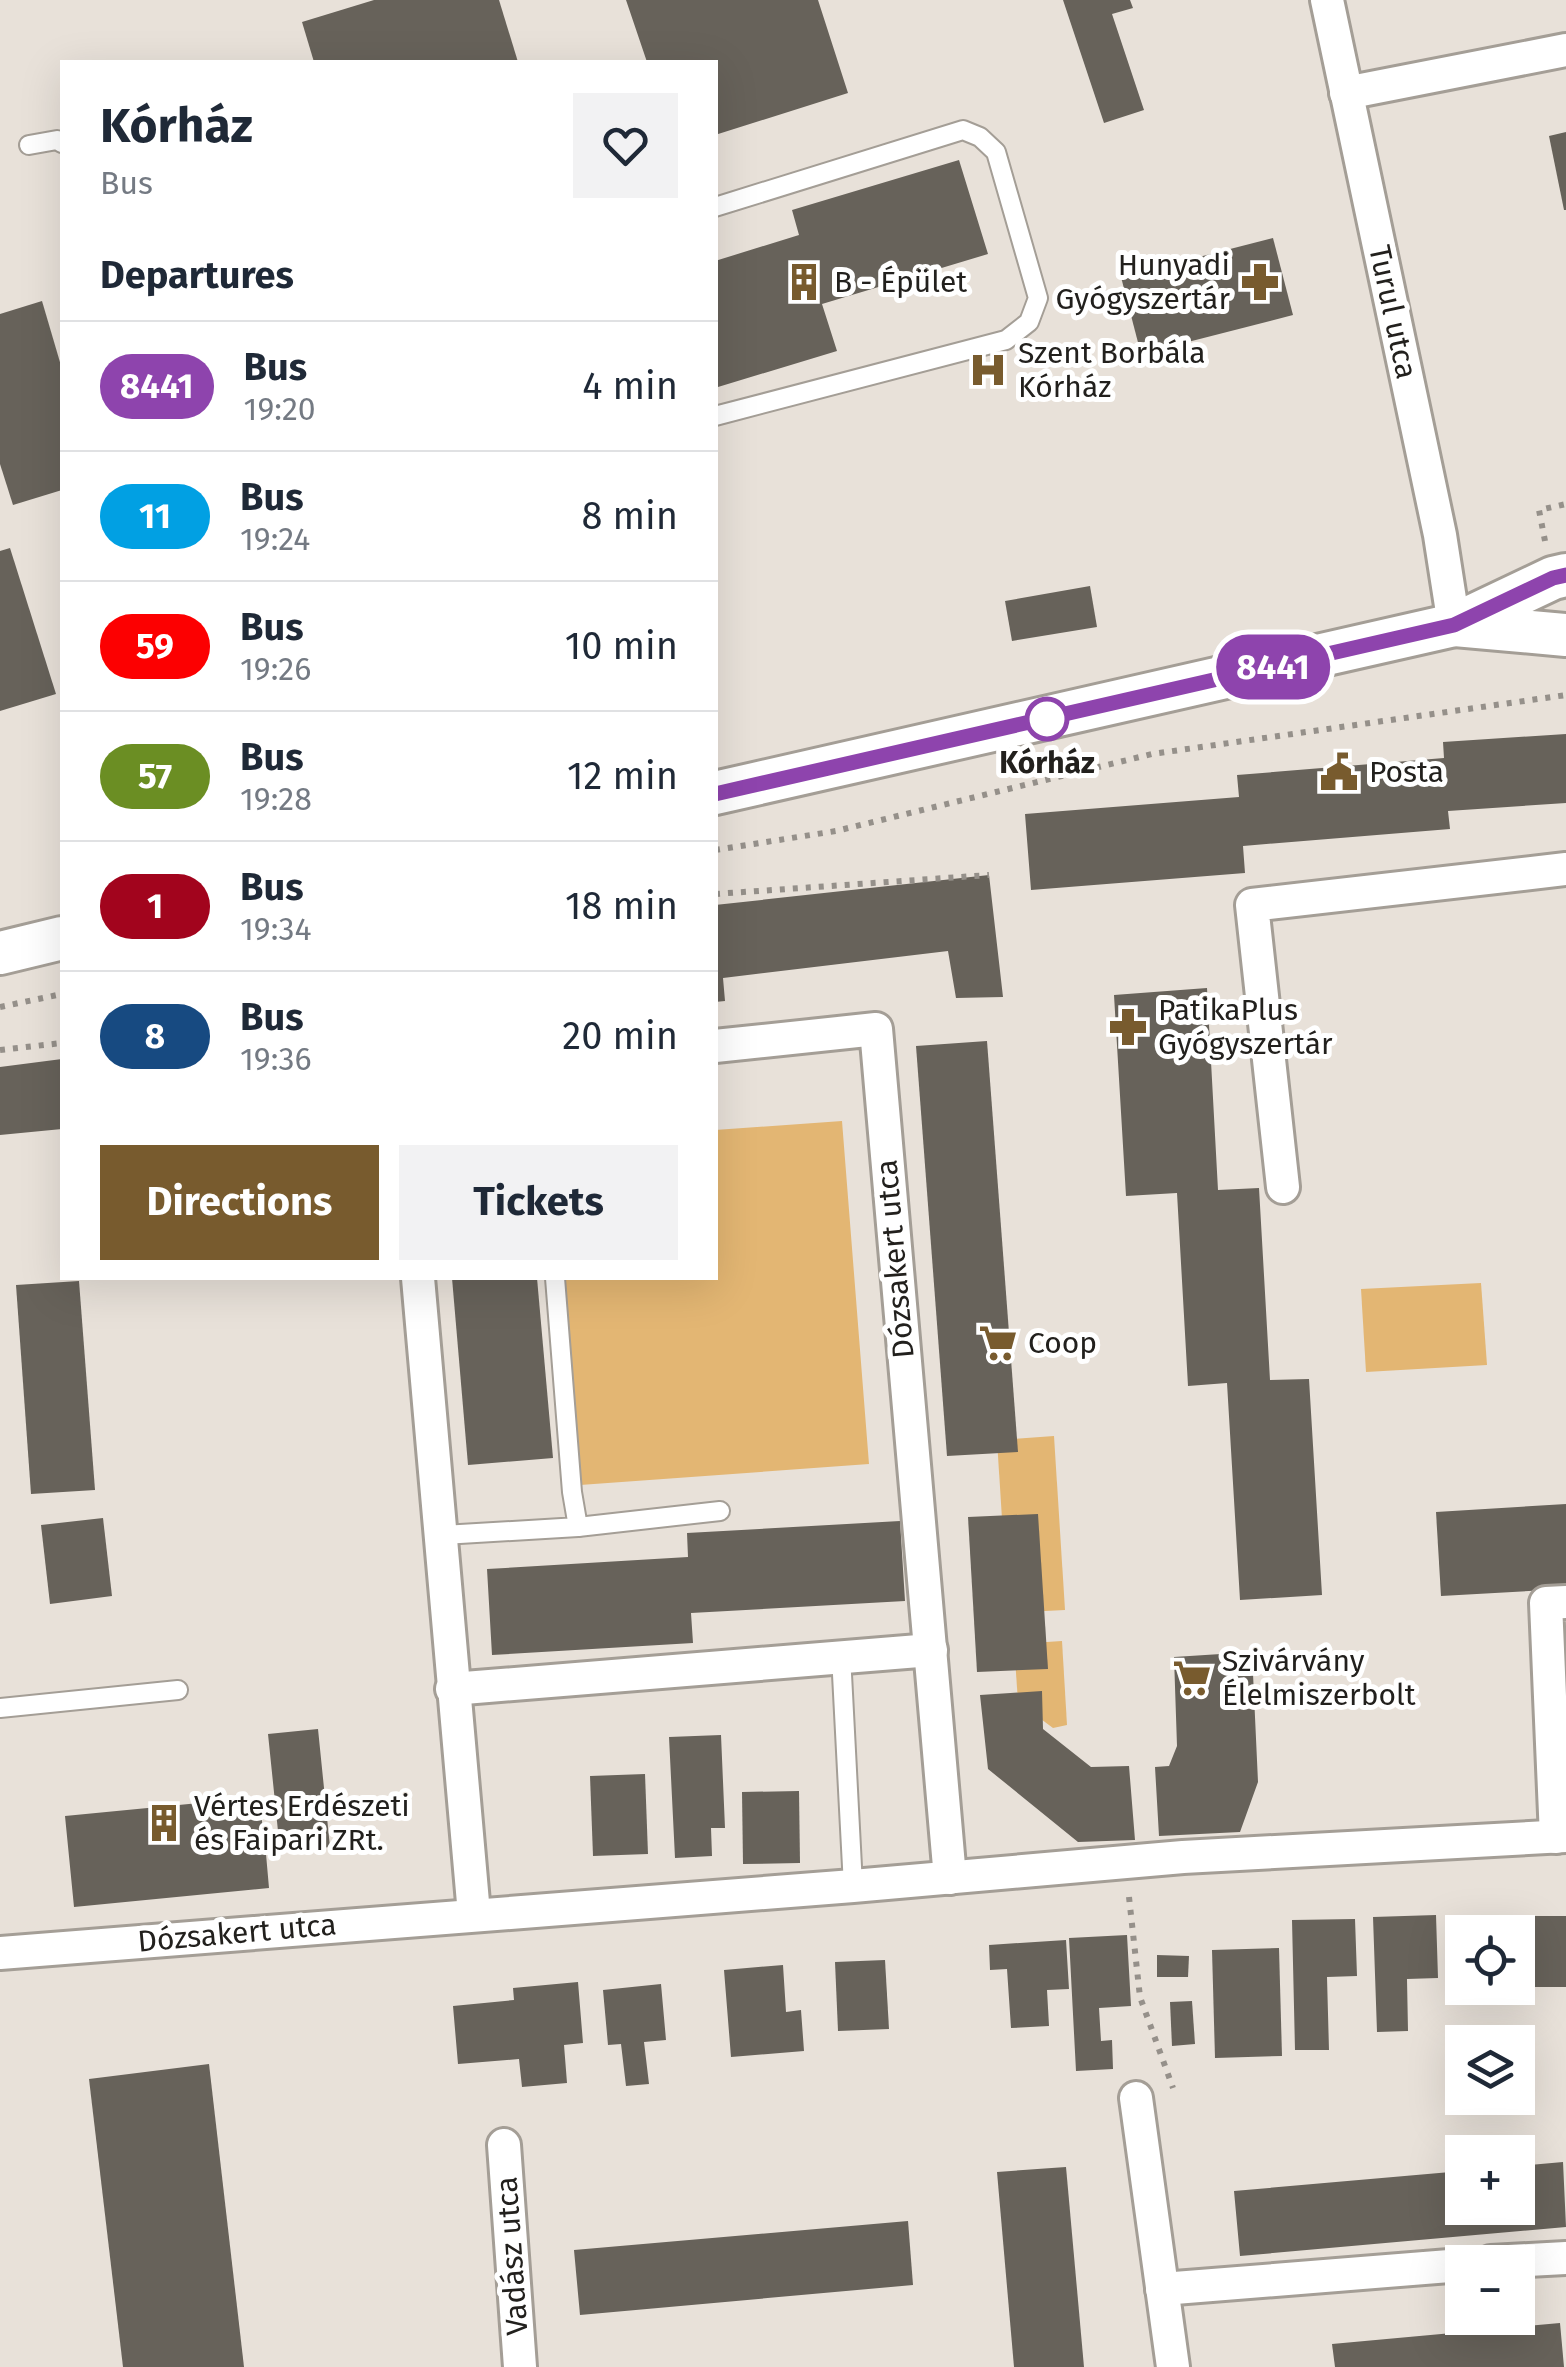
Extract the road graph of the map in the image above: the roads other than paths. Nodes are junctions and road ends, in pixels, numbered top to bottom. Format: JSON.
{"nodes":[{"id":1,"x":1328,"y":0,"type":"edge"},
{"id":2,"x":1566,"y":50,"type":"edge"},
{"id":3,"x":1346,"y":92,"type":"junction"},
{"id":4,"x":60,"y":142,"type":"edge"},
{"id":5,"x":29,"y":145,"type":"dead end"},
{"id":6,"x":718,"y":206,"type":"edge"},
{"id":7,"x":718,"y":415,"type":"edge"},
{"id":8,"x":1566,"y":575,"type":"edge"},
{"id":9,"x":1454,"y":625,"type":"junction"},
{"id":10,"x":1566,"y":635,"type":"edge"},
{"id":11,"x":718,"y":793,"type":"edge"},
{"id":12,"x":1566,"y":869,"type":"edge"},
{"id":13,"x":60,"y":938,"type":"edge"},
{"id":14,"x":0,"y":953,"type":"edge"},
{"id":15,"x":718,"y":1046,"type":"edge"},
{"id":16,"x":1283,"y":1188,"type":"dead end"},
{"id":17,"x":418,"y":1280,"type":"edge"},
{"id":18,"x":555,"y":1280,"type":"edge"},
{"id":19,"x":720,"y":1510,"type":"dead end"},
{"id":20,"x":578,"y":1527,"type":"junction"},
{"id":21,"x":443,"y":1535,"type":"junction"},
{"id":22,"x":1566,"y":1602,"type":"edge"},
{"id":23,"x":930,"y":1650,"type":"junction"},
{"id":24,"x":841,"y":1655,"type":"junction"},
{"id":25,"x":452,"y":1689,"type":"junction"},
{"id":26,"x":178,"y":1690,"type":"dead end"},
{"id":27,"x":0,"y":1708,"type":"edge"},
{"id":28,"x":1561,"y":1837,"type":"edge"},
{"id":29,"x":950,"y":1878,"type":"junction"},
{"id":30,"x":853,"y":1886,"type":"junction"},
{"id":31,"x":474,"y":1914,"type":"junction"},
{"id":32,"x":0,"y":1952,"type":"edge"},
{"id":33,"x":1136,"y":2098,"type":"dead end"},
{"id":34,"x":504,"y":2145,"type":"dead end"},
{"id":35,"x":1566,"y":2258,"type":"edge"},
{"id":36,"x":1535,"y":2260,"type":"edge"},
{"id":37,"x":1445,"y":2266,"type":"edge"},
{"id":38,"x":1162,"y":2289,"type":"junction"},
{"id":39,"x":520,"y":2367,"type":"edge"},
{"id":40,"x":1173,"y":2367,"type":"edge"}],
"edges":[{"from":1,"to":3,"type":"street","name":"Turul utca"},
{"from":2,"to":3,"type":"street"},
{"from":3,"to":9,"type":"street","name":"Turul utca"},
{"from":4,"to":5,"type":"lane"},
{"from":6,"to":7,"type":"lane"},
{"from":8,"to":9,"type":"street"},
{"from":9,"to":10,"type":"street"},
{"from":9,"to":11,"type":"street"},
{"from":12,"to":16,"type":"street"},
{"from":13,"to":14,"type":"street"},
{"from":15,"to":23,"type":"street","name":"Dózsakert utca"},
{"from":17,"to":21,"type":"street"},
{"from":18,"to":20,"type":"lane"},
{"from":19,"to":20,"type":"lane"},
{"from":20,"to":21,"type":"lane"},
{"from":21,"to":25,"type":"street"},
{"from":22,"to":28,"type":"street"},
{"from":23,"to":24,"type":"street"},
{"from":23,"to":29,"type":"street","name":"Dózsakert utca"},
{"from":24,"to":25,"type":"street"},
{"from":24,"to":30,"type":"lane"},
{"from":25,"to":31,"type":"street"},
{"from":26,"to":27,"type":"lane"},
{"from":28,"to":29,"type":"street","name":"Dózsakert utca"},
{"from":29,"to":30,"type":"street","name":"Dózsakert utca"},
{"from":30,"to":31,"type":"street","name":"Dózsakert utca"},
{"from":31,"to":32,"type":"street","name":"Dózsakert utca"},
{"from":33,"to":38,"type":"street"},
{"from":34,"to":39,"type":"street","name":"Vadász utca"},
{"from":35,"to":36,"type":"street"},
{"from":37,"to":38,"type":"street"},
{"from":38,"to":40,"type":"street"}]}
